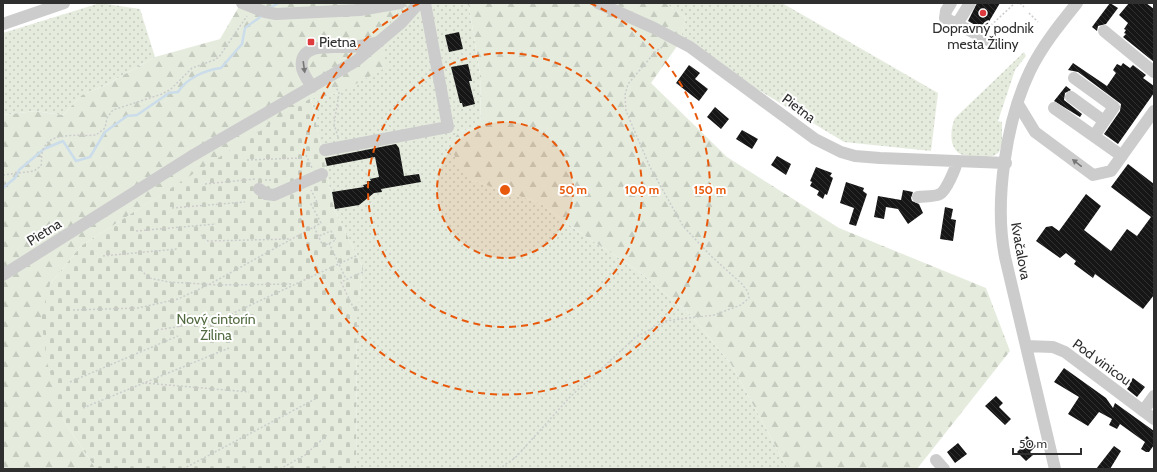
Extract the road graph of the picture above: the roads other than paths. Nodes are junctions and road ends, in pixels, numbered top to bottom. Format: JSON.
{"nodes":[{"id":1,"x":64,"y":3,"type":"edge"},
{"id":2,"x":242,"y":3,"type":"edge"},
{"id":3,"x":400,"y":3,"type":"edge"},
{"id":4,"x":418,"y":3,"type":"edge"},
{"id":5,"x":425,"y":3,"type":"edge"},
{"id":6,"x":598,"y":3,"type":"edge"},
{"id":7,"x":951,"y":3,"type":"edge"},
{"id":8,"x":970,"y":3,"type":"edge"},
{"id":9,"x":1077,"y":3,"type":"edge"},
{"id":10,"x":3,"y":24,"type":"edge"},
{"id":11,"x":957,"y":24,"type":"junction"},
{"id":12,"x":1104,"y":31,"type":"dead end"},
{"id":13,"x":987,"y":40,"type":"road end"},
{"id":14,"x":380,"y":42,"type":"junction"},
{"id":15,"x":1154,"y":72,"type":"edge"},
{"id":16,"x":1074,"y":78,"type":"dead end"},
{"id":17,"x":312,"y":87,"type":"junction"},
{"id":18,"x":1071,"y":97,"type":"dead end"},
{"id":19,"x":1018,"y":104,"type":"junction"},
{"id":20,"x":1054,"y":108,"type":"dead end"},
{"id":21,"x":1153,"y":115,"type":"edge"},
{"id":22,"x":1104,"y":121,"type":"junction"},
{"id":23,"x":1094,"y":136,"type":"junction"},
{"id":24,"x":325,"y":150,"type":"dead end"},
{"id":25,"x":1122,"y":156,"type":"junction"},
{"id":26,"x":957,"y":161,"type":"junction"},
{"id":27,"x":1006,"y":163,"type":"junction"},
{"id":28,"x":315,"y":178,"type":"road end"},
{"id":29,"x":260,"y":183,"type":"road end"},
{"id":30,"x":918,"y":197,"type":"dead end"},
{"id":31,"x":3,"y":276,"type":"edge"},
{"id":32,"x":1026,"y":346,"type":"junction"},
{"id":33,"x":1154,"y":396,"type":"edge"},
{"id":34,"x":1143,"y":411,"type":"junction"},
{"id":35,"x":1154,"y":419,"type":"edge"},
{"id":36,"x":1055,"y":469,"type":"edge"}],
"edges":[{"from":1,"to":10,"type":"street"},
{"from":2,"to":3,"type":"street"},
{"from":4,"to":14,"type":"street","name":"Pietna"},
{"from":5,"to":24,"type":"street"},
{"from":6,"to":26,"type":"street","name":"Pietna"},
{"from":7,"to":11,"type":"street"},
{"from":8,"to":11,"type":"street"},
{"from":9,"to":19,"type":"street","name":"Kvačalova"},
{"from":11,"to":13,"type":"street"},
{"from":12,"to":15,"type":"street"},
{"from":14,"to":17,"type":"street","name":"Pietna"},
{"from":14,"to":17,"type":"street","one_way":true},
{"from":16,"to":22,"type":"street"},
{"from":17,"to":31,"type":"street","name":"Pietna"},
{"from":18,"to":22,"type":"street"},
{"from":25,"to":19,"type":"street","one_way":true},
{"from":19,"to":27,"type":"street","name":"Kvačalova"},
{"from":20,"to":23,"type":"street"},
{"from":21,"to":25,"type":"street"},
{"from":22,"to":23,"type":"street"},
{"from":23,"to":25,"type":"street"},
{"from":26,"to":27,"type":"street","name":"Pietna"},
{"from":26,"to":30,"type":"street"},
{"from":27,"to":32,"type":"street","name":"Kvačalova"},
{"from":28,"to":29,"type":"street"},
{"from":32,"to":34,"type":"street","name":"Pod vinicou"},
{"from":32,"to":36,"type":"street","name":"Kvačalova"},
{"from":33,"to":34,"type":"street"},
{"from":34,"to":35,"type":"street","name":"Pod vinicou"}]}
